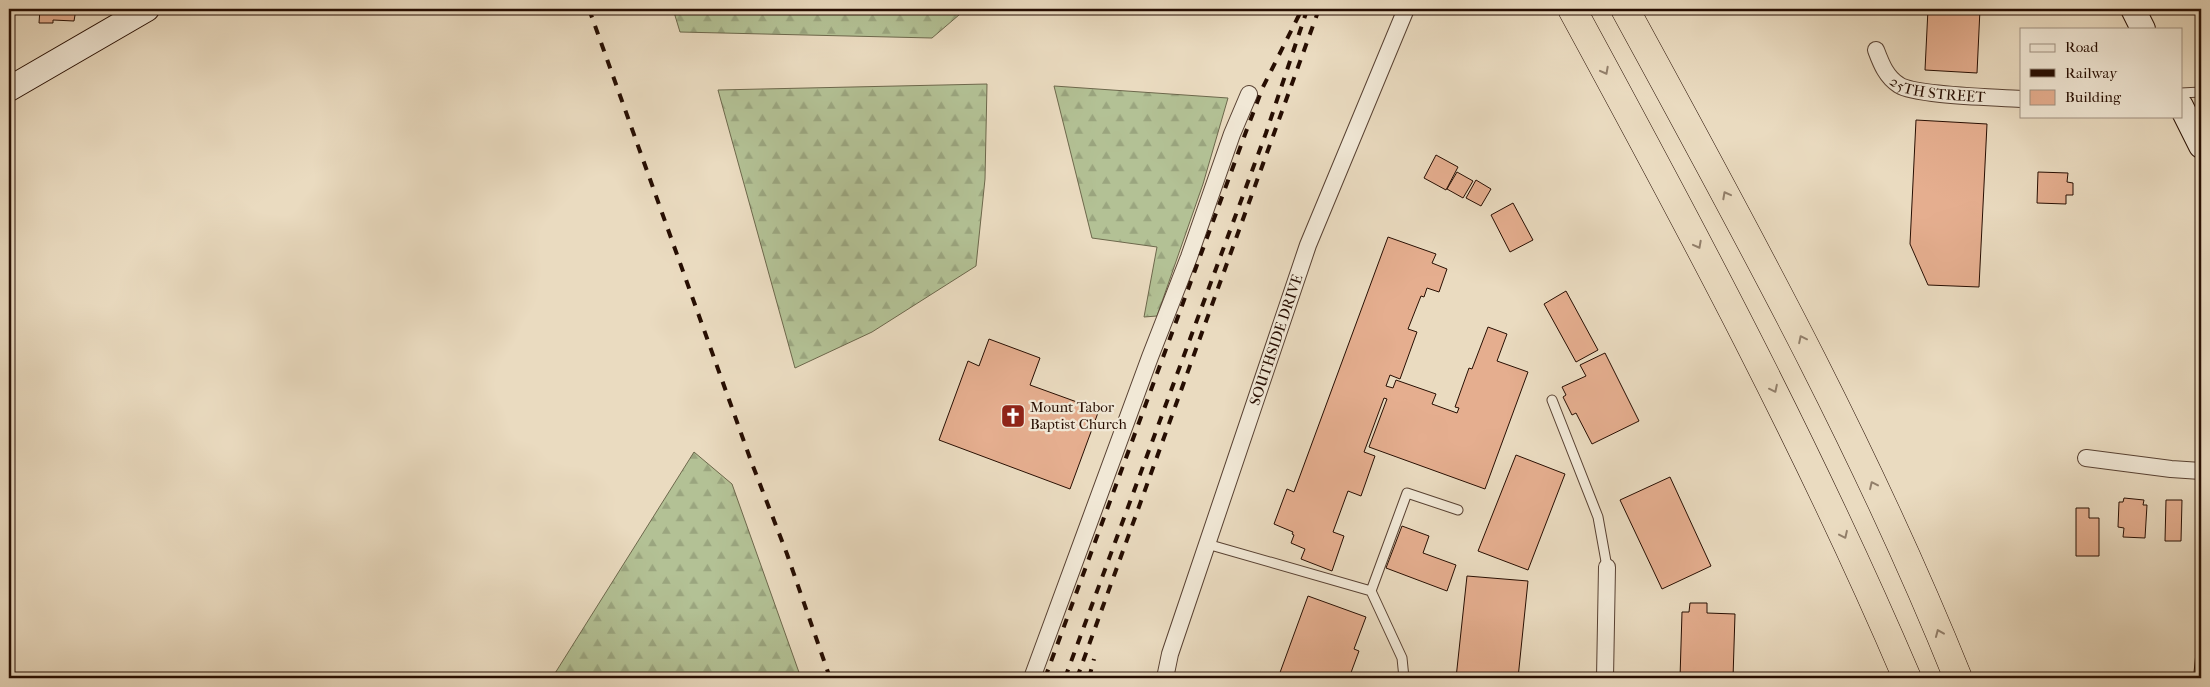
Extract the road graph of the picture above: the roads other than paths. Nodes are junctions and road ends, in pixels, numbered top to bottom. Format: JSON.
{"nodes":[{"id":1,"x":147,"y":9,"type":"edge"},
{"id":2,"x":1406,"y":9,"type":"edge"},
{"id":3,"x":1625,"y":9,"type":"edge"},
{"id":4,"x":2133,"y":9,"type":"edge"},
{"id":5,"x":1577,"y":18,"type":"edge"},
{"id":6,"x":2142,"y":28,"type":"edge"},
{"id":7,"x":1876,"y":50,"type":"dead end"},
{"id":8,"x":9,"y":89,"type":"edge"},
{"id":9,"x":2201,"y":92,"type":"edge"},
{"id":10,"x":2182,"y":93,"type":"edge"},
{"id":11,"x":1249,"y":94,"type":"dead end"},
{"id":12,"x":2020,"y":99,"type":"edge"},
{"id":13,"x":2182,"y":108,"type":"edge"},
{"id":14,"x":2201,"y":146,"type":"edge"},
{"id":15,"x":1552,"y":400,"type":"dead end"},
{"id":16,"x":2086,"y":458,"type":"dead end"},
{"id":17,"x":2201,"y":471,"type":"edge"},
{"id":18,"x":1458,"y":510,"type":"dead end"},
{"id":19,"x":1207,"y":544,"type":"junction"},
{"id":20,"x":1607,"y":567,"type":"joint"},
{"id":21,"x":1371,"y":591,"type":"junction"},
{"id":22,"x":1032,"y":678,"type":"edge"},
{"id":23,"x":1164,"y":678,"type":"edge"},
{"id":24,"x":1404,"y":678,"type":"edge"},
{"id":25,"x":1605,"y":678,"type":"edge"},
{"id":26,"x":1907,"y":678,"type":"edge"},
{"id":27,"x":1958,"y":678,"type":"edge"}],
"edges":[{"from":1,"to":8,"type":"street"},
{"from":2,"to":19,"type":"street","name":"SOUTHSIDE DRIVE"},
{"from":27,"to":3,"type":"highway","one_way":true},
{"from":4,"to":6,"type":"street"},
{"from":5,"to":26,"type":"highway","one_way":true},
{"from":7,"to":12,"type":"street","name":"25TH STREET"},
{"from":9,"to":10,"type":"lane"},
{"from":11,"to":22,"type":"street"},
{"from":13,"to":14,"type":"street"},
{"from":15,"to":20,"type":"lane"},
{"from":16,"to":17,"type":"street"},
{"from":18,"to":21,"type":"lane"},
{"from":19,"to":21,"type":"lane"},
{"from":19,"to":23,"type":"street","name":"SOUTHSIDE DRIVE"},
{"from":20,"to":25,"type":"street"},
{"from":21,"to":24,"type":"lane"}]}
